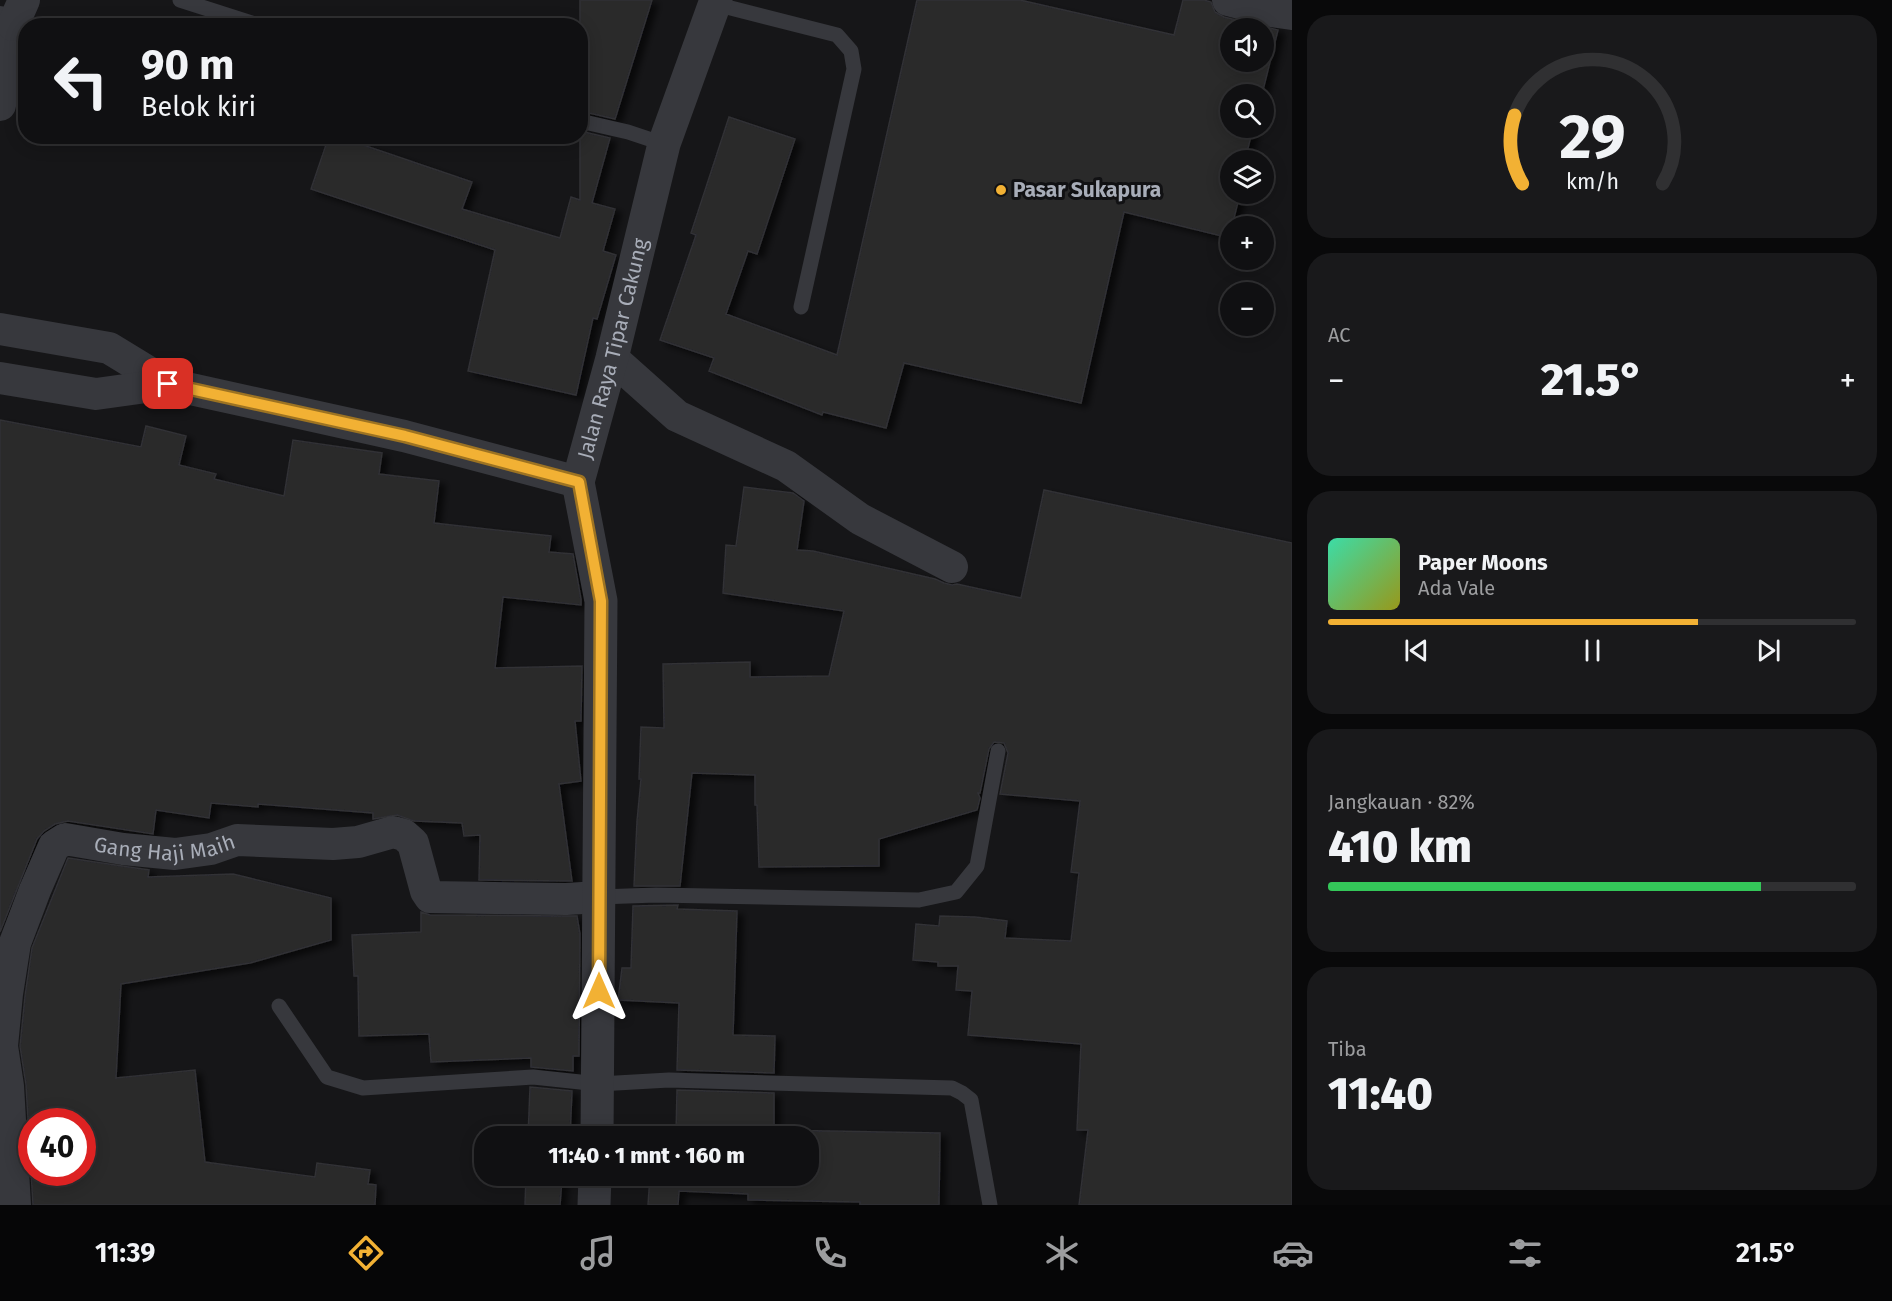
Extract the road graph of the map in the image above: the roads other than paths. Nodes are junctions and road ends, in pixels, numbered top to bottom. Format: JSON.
{"nodes":[{"id":1,"x":180,"y":0,"type":"edge"},
{"id":2,"x":1228,"y":0,"type":"edge"},
{"id":3,"x":716,"y":2,"type":"edge"},
{"id":4,"x":1292,"y":14,"type":"edge"},
{"id":5,"x":12,"y":15,"type":"edge"},
{"id":6,"x":236,"y":18,"type":"edge"},
{"id":7,"x":0,"y":105,"type":"edge"},
{"id":8,"x":588,"y":123,"type":"edge"},
{"id":9,"x":664,"y":144,"type":"junction"},
{"id":10,"x":801,"y":307,"type":"dead end"},
{"id":11,"x":0,"y":329,"type":"edge"},
{"id":12,"x":612,"y":358,"type":"junction"},
{"id":13,"x":0,"y":378,"type":"edge"},
{"id":14,"x":168,"y":384,"type":"junction"},
{"id":15,"x":579,"y":482,"type":"junction"},
{"id":16,"x":952,"y":567,"type":"dead end"},
{"id":17,"x":998,"y":751,"type":"dead end"},
{"id":18,"x":598,"y":897,"type":"junction"},
{"id":19,"x":279,"y":1006,"type":"dead end"},
{"id":20,"x":599,"y":1084,"type":"junction"},
{"id":21,"x":597,"y":1126,"type":"edge"},
{"id":22,"x":595,"y":1186,"type":"edge"},
{"id":23,"x":15,"y":1205,"type":"edge"},
{"id":24,"x":594,"y":1205,"type":"edge"},
{"id":25,"x":990,"y":1205,"type":"edge"}],
"edges":[{"from":1,"to":6,"type":"lane"},
{"from":2,"to":4,"type":"street"},
{"from":3,"to":9,"type":"street","name":"Jalan Raya Tipar Cakung"},
{"from":3,"to":10,"type":"lane"},
{"from":5,"to":7,"type":"street"},
{"from":8,"to":9,"type":"lane"},
{"from":9,"to":12,"type":"street","name":"Jalan Raya Tipar Cakung"},
{"from":11,"to":14,"type":"street"},
{"from":12,"to":15,"type":"street","name":"Jalan Raya Tipar Cakung"},
{"from":12,"to":16,"type":"street"},
{"from":13,"to":14,"type":"street"},
{"from":14,"to":15,"type":"street"},
{"from":15,"to":18,"type":"street","name":"Jalan Raya Tipar Cakung"},
{"from":17,"to":18,"type":"lane"},
{"from":18,"to":20,"type":"street","name":"Jalan Raya Tipar Cakung"},
{"from":18,"to":23,"type":"street","name":"Gang Haji Maih"},
{"from":19,"to":20,"type":"lane"},
{"from":20,"to":21,"type":"street","name":"Jalan Raya Tipar Cakung"},
{"from":20,"to":25,"type":"lane"},
{"from":22,"to":24,"type":"street"}]}
